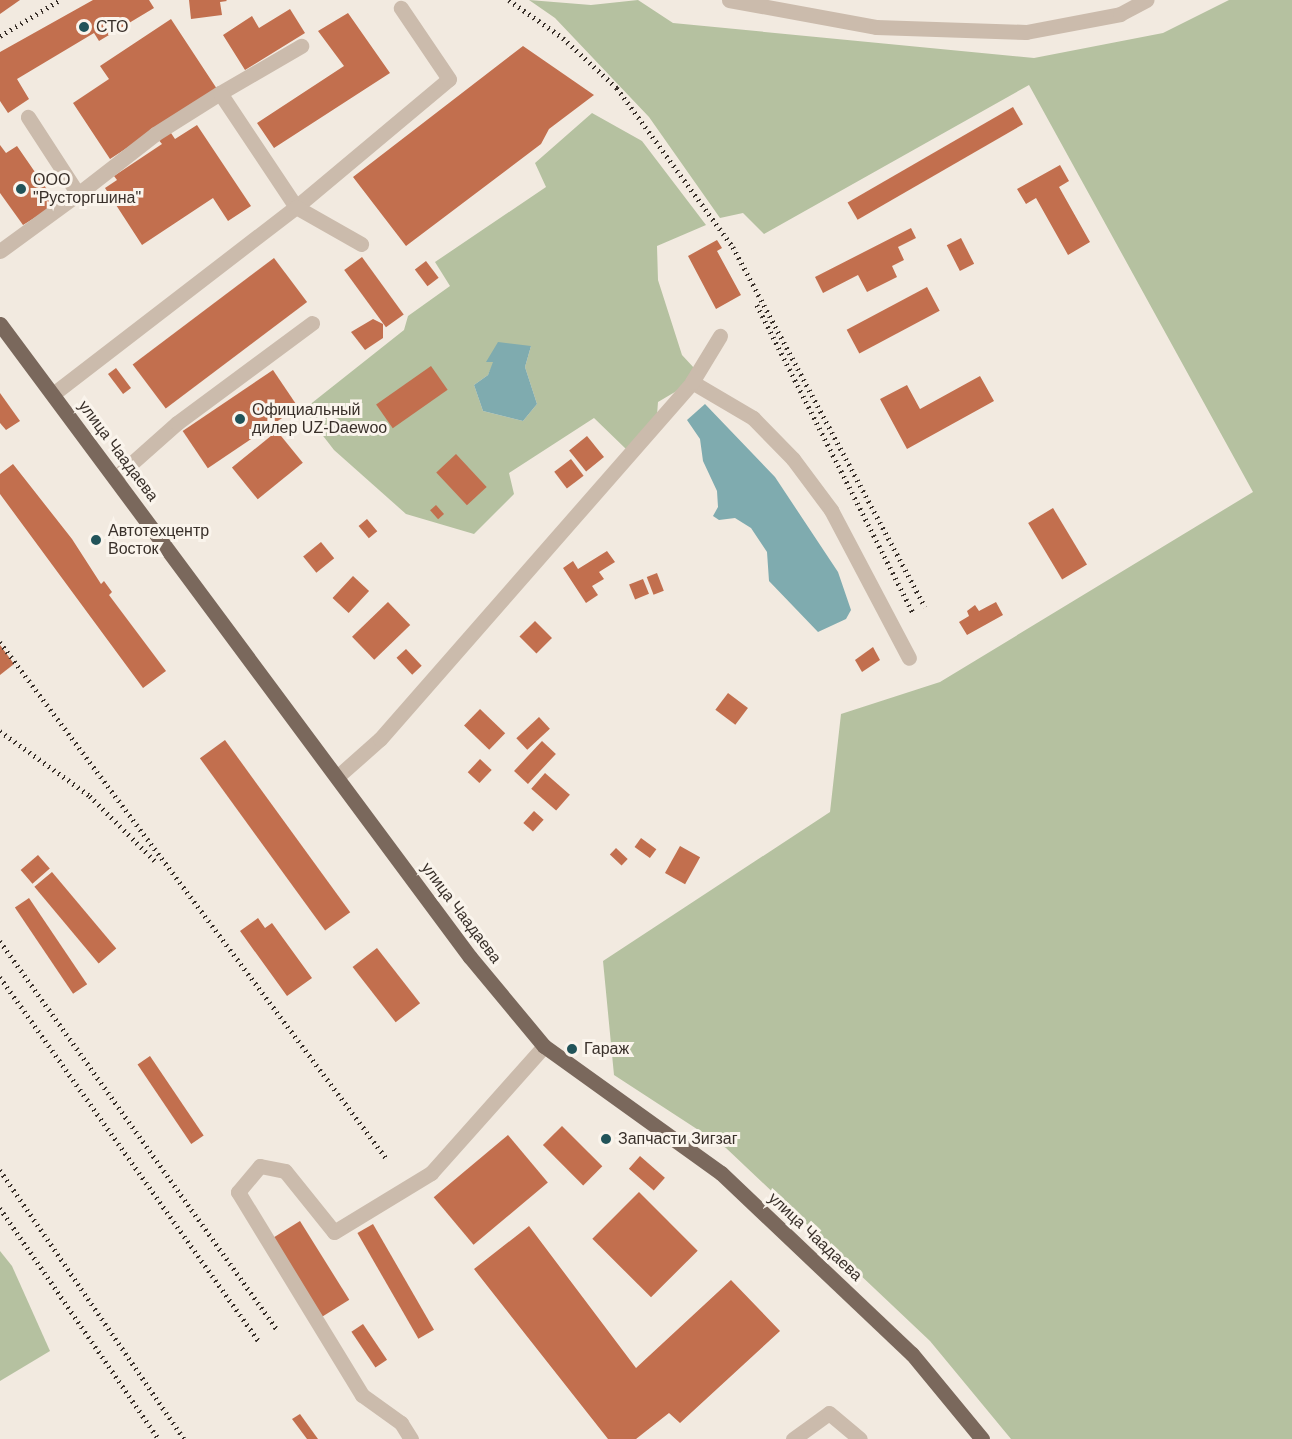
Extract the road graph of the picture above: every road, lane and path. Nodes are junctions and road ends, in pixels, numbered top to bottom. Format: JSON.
{"nodes":[{"id":1,"x":729,"y":0,"type":"edge"},
{"id":2,"x":1146,"y":0,"type":"edge"},
{"id":3,"x":401,"y":8,"type":"dead end"},
{"id":4,"x":301,"y":46,"type":"dead end"},
{"id":5,"x":220,"y":93,"type":"junction"},
{"id":6,"x":28,"y":117,"type":"dead end"},
{"id":7,"x":78,"y":195,"type":"junction"},
{"id":8,"x":296,"y":207,"type":"junction"},
{"id":9,"x":360,"y":244,"type":"dead end"},
{"id":10,"x":0,"y":251,"type":"edge"},
{"id":11,"x":312,"y":323,"type":"dead end"},
{"id":12,"x":0,"y":324,"type":"edge"},
{"id":13,"x":720,"y":336,"type":"dead end"},
{"id":14,"x":692,"y":382,"type":"junction"},
{"id":15,"x":53,"y":394,"type":"junction"},
{"id":16,"x":116,"y":478,"type":"junction"},
{"id":17,"x":909,"y":658,"type":"dead end"},
{"id":18,"x":338,"y":777,"type":"junction"},
{"id":19,"x":544,"y":1046,"type":"junction"},
{"id":20,"x":411,"y":1439,"type":"edge"},
{"id":21,"x":793,"y":1439,"type":"edge"},
{"id":22,"x":860,"y":1439,"type":"edge"},
{"id":23,"x":982,"y":1439,"type":"edge"}],
"edges":[{"from":1,"to":2,"type":"street"},
{"from":3,"to":8,"type":"street"},
{"from":4,"to":5,"type":"street"},
{"from":5,"to":7,"type":"street"},
{"from":5,"to":8,"type":"street"},
{"from":6,"to":7,"type":"street"},
{"from":7,"to":10,"type":"street"},
{"from":8,"to":9,"type":"street"},
{"from":8,"to":15,"type":"street"},
{"from":11,"to":16,"type":"street"},
{"from":12,"to":15,"type":"main road","name":"улица Чаадаева"},
{"from":13,"to":14,"type":"street"},
{"from":14,"to":17,"type":"street"},
{"from":14,"to":18,"type":"street"},
{"from":15,"to":16,"type":"main road","name":"улица Чаадаева"},
{"from":16,"to":18,"type":"main road","name":"улица Чаадаева"},
{"from":18,"to":19,"type":"main road","name":"улица Чаадаева"},
{"from":19,"to":20,"type":"street"},
{"from":19,"to":23,"type":"main road","name":"улица Чаадаева"},
{"from":21,"to":22,"type":"street"}]}
